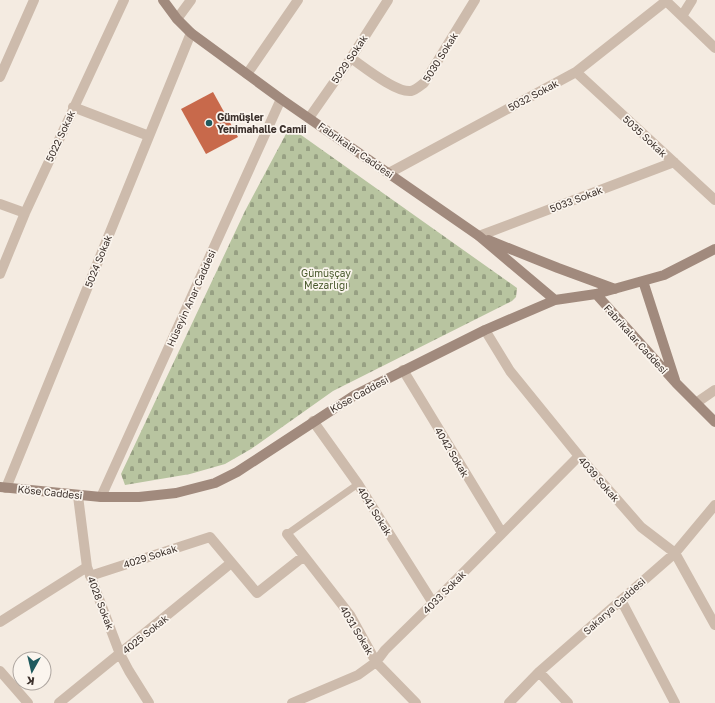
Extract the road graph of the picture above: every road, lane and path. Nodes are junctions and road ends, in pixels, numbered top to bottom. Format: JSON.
{"nodes":[{"id":1,"x":34,"y":0,"type":"edge"},
{"id":2,"x":124,"y":0,"type":"edge"},
{"id":3,"x":163,"y":0,"type":"edge"},
{"id":4,"x":191,"y":0,"type":"edge"},
{"id":5,"x":298,"y":0,"type":"edge"},
{"id":6,"x":388,"y":0,"type":"edge"},
{"id":7,"x":475,"y":0,"type":"edge"},
{"id":8,"x":665,"y":0,"type":"edge"},
{"id":9,"x":692,"y":0,"type":"edge"},
{"id":10,"x":682,"y":16,"type":"junction"},
{"id":11,"x":177,"y":19,"type":"junction"},
{"id":12,"x":191,"y":33,"type":"junction"},
{"id":13,"x":715,"y":48,"type":"edge"},
{"id":14,"x":351,"y":58,"type":"junction"},
{"id":15,"x":576,"y":72,"type":"junction"},
{"id":16,"x":247,"y":74,"type":"junction"},
{"id":17,"x":0,"y":77,"type":"edge"},
{"id":18,"x":281,"y":99,"type":"junction"},
{"id":19,"x":74,"y":107,"type":"junction"},
{"id":20,"x":309,"y":118,"type":"junction"},
{"id":21,"x":149,"y":136,"type":"junction"},
{"id":22,"x":674,"y":162,"type":"junction"},
{"id":23,"x":389,"y":173,"type":"junction"},
{"id":24,"x":715,"y":200,"type":"edge"},
{"id":25,"x":0,"y":204,"type":"edge"},
{"id":26,"x":25,"y":214,"type":"junction"},
{"id":27,"x":479,"y":236,"type":"junction"},
{"id":28,"x":715,"y":249,"type":"edge"},
{"id":29,"x":0,"y":274,"type":"edge"},
{"id":30,"x":644,"y":281,"type":"junction"},
{"id":31,"x":615,"y":288,"type":"junction"},
{"id":32,"x":596,"y":294,"type":"junction"},
{"id":33,"x":555,"y":300,"type":"junction"},
{"id":34,"x":485,"y":330,"type":"junction"},
{"id":35,"x":403,"y":370,"type":"junction"},
{"id":36,"x":676,"y":383,"type":"junction"},
{"id":37,"x":715,"y":390,"type":"edge"},
{"id":38,"x":696,"y":403,"type":"junction"},
{"id":39,"x":313,"y":421,"type":"junction"},
{"id":40,"x":715,"y":422,"type":"edge"},
{"id":41,"x":579,"y":456,"type":"junction"},
{"id":42,"x":358,"y":484,"type":"junction"},
{"id":43,"x":3,"y":488,"type":"edge"},
{"id":44,"x":78,"y":496,"type":"junction"},
{"id":45,"x":100,"y":497,"type":"junction"},
{"id":46,"x":715,"y":505,"type":"edge"},
{"id":47,"x":502,"y":533,"type":"junction"},
{"id":48,"x":287,"y":534,"type":"joint"},
{"id":49,"x":675,"y":553,"type":"junction"},
{"id":50,"x":304,"y":556,"type":"junction"},
{"id":51,"x":231,"y":563,"type":"junction"},
{"id":52,"x":89,"y":571,"type":"junction"},
{"id":53,"x":621,"y":600,"type":"junction"},
{"id":54,"x":433,"y":603,"type":"junction"},
{"id":55,"x":0,"y":622,"type":"edge"},
{"id":56,"x":715,"y":625,"type":"edge"},
{"id":57,"x":120,"y":654,"type":"junction"},
{"id":58,"x":376,"y":662,"type":"junction"},
{"id":59,"x":0,"y":671,"type":"edge"},
{"id":60,"x":539,"y":672,"type":"junction"},
{"id":61,"x":28,"y":703,"type":"edge"},
{"id":62,"x":58,"y":703,"type":"edge"},
{"id":63,"x":149,"y":703,"type":"edge"},
{"id":64,"x":292,"y":703,"type":"edge"},
{"id":65,"x":416,"y":703,"type":"edge"},
{"id":66,"x":509,"y":703,"type":"edge"},
{"id":67,"x":568,"y":703,"type":"edge"},
{"id":68,"x":675,"y":703,"type":"edge"}],
"edges":[{"from":1,"to":17,"type":"street"},
{"from":2,"to":19,"type":"street","name":"5022 Sokak"},
{"from":3,"to":11,"type":"street","name":"Fabrikalar Caddesi"},
{"from":4,"to":11,"type":"street"},
{"from":5,"to":16,"type":"street"},
{"from":6,"to":14,"type":"street","name":"5029 Sokak"},
{"from":7,"to":14,"type":"street","name":"5030 Sokak"},
{"from":8,"to":10,"type":"street"},
{"from":8,"to":15,"type":"street","name":"5032 Sokak"},
{"from":9,"to":10,"type":"street"},
{"from":10,"to":13,"type":"street"},
{"from":11,"to":12,"type":"street","name":"Fabrikalar Caddesi"},
{"from":12,"to":16,"type":"street","name":"Fabrikalar Caddesi"},
{"from":12,"to":21,"type":"street","name":"5024 Sokak"},
{"from":14,"to":20,"type":"street","name":"5029 Sokak"},
{"from":15,"to":22,"type":"street","name":"5035 Sokak"},
{"from":15,"to":23,"type":"street","name":"5032 Sokak"},
{"from":16,"to":18,"type":"street","name":"Fabrikalar Caddesi"},
{"from":18,"to":20,"type":"street","name":"Fabrikalar Caddesi"},
{"from":18,"to":45,"type":"street","name":"Hüseyin Anar Caddesi"},
{"from":19,"to":21,"type":"street"},
{"from":19,"to":26,"type":"street","name":"5022 Sokak"},
{"from":20,"to":23,"type":"street","name":"Fabrikalar Caddesi"},
{"from":21,"to":43,"type":"street","name":"5024 Sokak"},
{"from":22,"to":24,"type":"street","name":"5035 Sokak"},
{"from":22,"to":27,"type":"street","name":"5033 Sokak"},
{"from":23,"to":27,"type":"street","name":"Fabrikalar Caddesi"},
{"from":25,"to":26,"type":"street"},
{"from":26,"to":29,"type":"street","name":"5022 Sokak"},
{"from":27,"to":31,"type":"street","name":"Fabrikalar Caddesi"},
{"from":27,"to":33,"type":"street","name":"Fabrikalar Caddesi"},
{"from":28,"to":30,"type":"street","name":"Köse Caddesi"},
{"from":30,"to":31,"type":"street","name":"Köse Caddesi"},
{"from":30,"to":36,"type":"street","name":"Fabrikalar Caddesi"},
{"from":31,"to":32,"type":"street","name":"Köse Caddesi"},
{"from":32,"to":33,"type":"street","name":"Köse Caddesi"},
{"from":32,"to":36,"type":"street","name":"Fabrikalar Caddesi"},
{"from":33,"to":34,"type":"street","name":"Köse Caddesi"},
{"from":34,"to":35,"type":"street","name":"Köse Caddesi"},
{"from":34,"to":41,"type":"street","name":"4039 Sokak"},
{"from":35,"to":39,"type":"street","name":"Köse Caddesi"},
{"from":35,"to":47,"type":"street","name":"4042 Sokak"},
{"from":36,"to":38,"type":"street","name":"Fabrikalar Caddesi"},
{"from":37,"to":38,"type":"street"},
{"from":38,"to":40,"type":"street","name":"Fabrikalar Caddesi"},
{"from":39,"to":42,"type":"street","name":"4041 Sokak"},
{"from":39,"to":45,"type":"street","name":"Köse Caddesi"},
{"from":41,"to":47,"type":"street","name":"4033 Sokak"},
{"from":41,"to":49,"type":"street","name":"4039 Sokak"},
{"from":42,"to":48,"type":"lane"},
{"from":42,"to":54,"type":"street","name":"4041 Sokak"},
{"from":43,"to":44,"type":"street","name":"Köse Caddesi"},
{"from":44,"to":45,"type":"street","name":"Köse Caddesi"},
{"from":44,"to":52,"type":"street","name":"4028 Sokak"},
{"from":46,"to":49,"type":"street","name":"Sakarya Caddesi"},
{"from":47,"to":54,"type":"street","name":"4033 Sokak"},
{"from":48,"to":50,"type":"street","name":"4031 Sokak"},
{"from":49,"to":53,"type":"street","name":"Sakarya Caddesi"},
{"from":49,"to":56,"type":"street","name":"4039 Sokak"},
{"from":50,"to":51,"type":"street"},
{"from":50,"to":58,"type":"street","name":"4031 Sokak"},
{"from":51,"to":52,"type":"street","name":"4029 Sokak"},
{"from":51,"to":57,"type":"street","name":"4025 Sokak"},
{"from":52,"to":55,"type":"street","name":"4029 Sokak"},
{"from":52,"to":57,"type":"street","name":"4028 Sokak"},
{"from":53,"to":60,"type":"street","name":"Sakarya Caddesi"},
{"from":53,"to":68,"type":"street"},
{"from":54,"to":58,"type":"street","name":"4033 Sokak"},
{"from":57,"to":62,"type":"street","name":"4025 Sokak"},
{"from":57,"to":63,"type":"street","name":"4028 Sokak"},
{"from":58,"to":64,"type":"street","name":"4033 Sokak"},
{"from":58,"to":65,"type":"street","name":"4031 Sokak"},
{"from":59,"to":61,"type":"street"},
{"from":60,"to":66,"type":"street","name":"Sakarya Caddesi"},
{"from":60,"to":67,"type":"street"}]}
